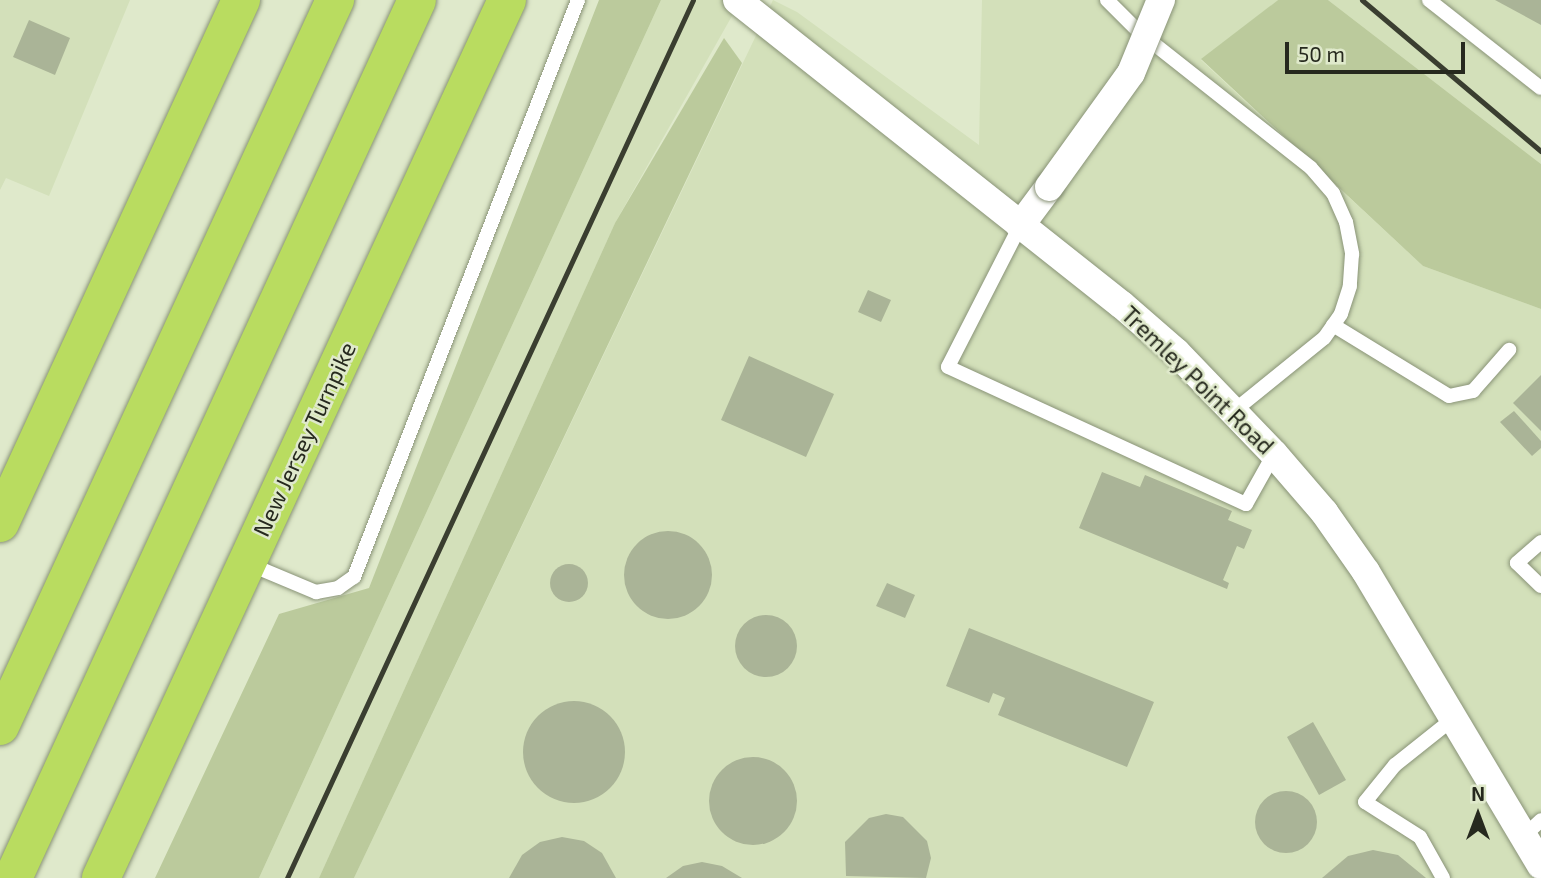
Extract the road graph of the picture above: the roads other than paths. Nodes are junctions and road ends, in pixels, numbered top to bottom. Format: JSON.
{"nodes":[{"id":1,"x":241,"y":0,"type":"edge"},
{"id":2,"x":335,"y":0,"type":"edge"},
{"id":3,"x":417,"y":0,"type":"edge"},
{"id":4,"x":507,"y":0,"type":"edge"},
{"id":5,"x":578,"y":0,"type":"edge"},
{"id":6,"x":737,"y":0,"type":"edge"},
{"id":7,"x":1107,"y":0,"type":"edge"},
{"id":8,"x":1161,"y":0,"type":"edge"},
{"id":9,"x":1429,"y":0,"type":"edge"},
{"id":10,"x":1541,"y":88,"type":"edge"},
{"id":11,"x":1020,"y":226,"type":"junction"},
{"id":12,"x":1334,"y":325,"type":"junction"},
{"id":13,"x":1509,"y":350,"type":"dead end"},
{"id":14,"x":1234,"y":411,"type":"junction"},
{"id":15,"x":1274,"y":454,"type":"junction"},
{"id":16,"x":0,"y":523,"type":"edge"},
{"id":17,"x":1541,"y":542,"type":"edge"},
{"id":18,"x":246,"y":563,"type":"junction"},
{"id":19,"x":1541,"y":586,"type":"edge"},
{"id":20,"x":1454,"y":718,"type":"junction"},
{"id":21,"x":0,"y":726,"type":"edge"},
{"id":22,"x":1533,"y":828,"type":"edge"},
{"id":23,"x":1541,"y":865,"type":"edge"},
{"id":24,"x":13,"y":878,"type":"edge"},
{"id":25,"x":101,"y":878,"type":"edge"},
{"id":26,"x":1443,"y":878,"type":"edge"}],
"edges":[{"from":1,"to":16,"type":"highway"},
{"from":2,"to":21,"type":"highway"},
{"from":3,"to":24,"type":"highway"},
{"from":4,"to":18,"type":"highway","name":"New Jersey Turnpike"},
{"from":5,"to":18,"type":"lane"},
{"from":6,"to":11,"type":"street","name":"Tremley Point Road"},
{"from":7,"to":12,"type":"lane"},
{"from":8,"to":11,"type":"street","bridge":true},
{"from":9,"to":10,"type":"lane"},
{"from":11,"to":14,"type":"street","name":"Tremley Point Road"},
{"from":11,"to":15,"type":"lane"},
{"from":12,"to":13,"type":"lane"},
{"from":12,"to":14,"type":"lane"},
{"from":14,"to":15,"type":"street","name":"Tremley Point Road"},
{"from":15,"to":20,"type":"street","name":"Tremley Point Road"},
{"from":17,"to":19,"type":"lane"},
{"from":18,"to":25,"type":"highway","name":"New Jersey Turnpike"},
{"from":20,"to":22,"type":"street","name":"Tremley Point Road"},
{"from":20,"to":26,"type":"lane"},
{"from":22,"to":23,"type":"street","name":"Tremley Point Road"}]}
